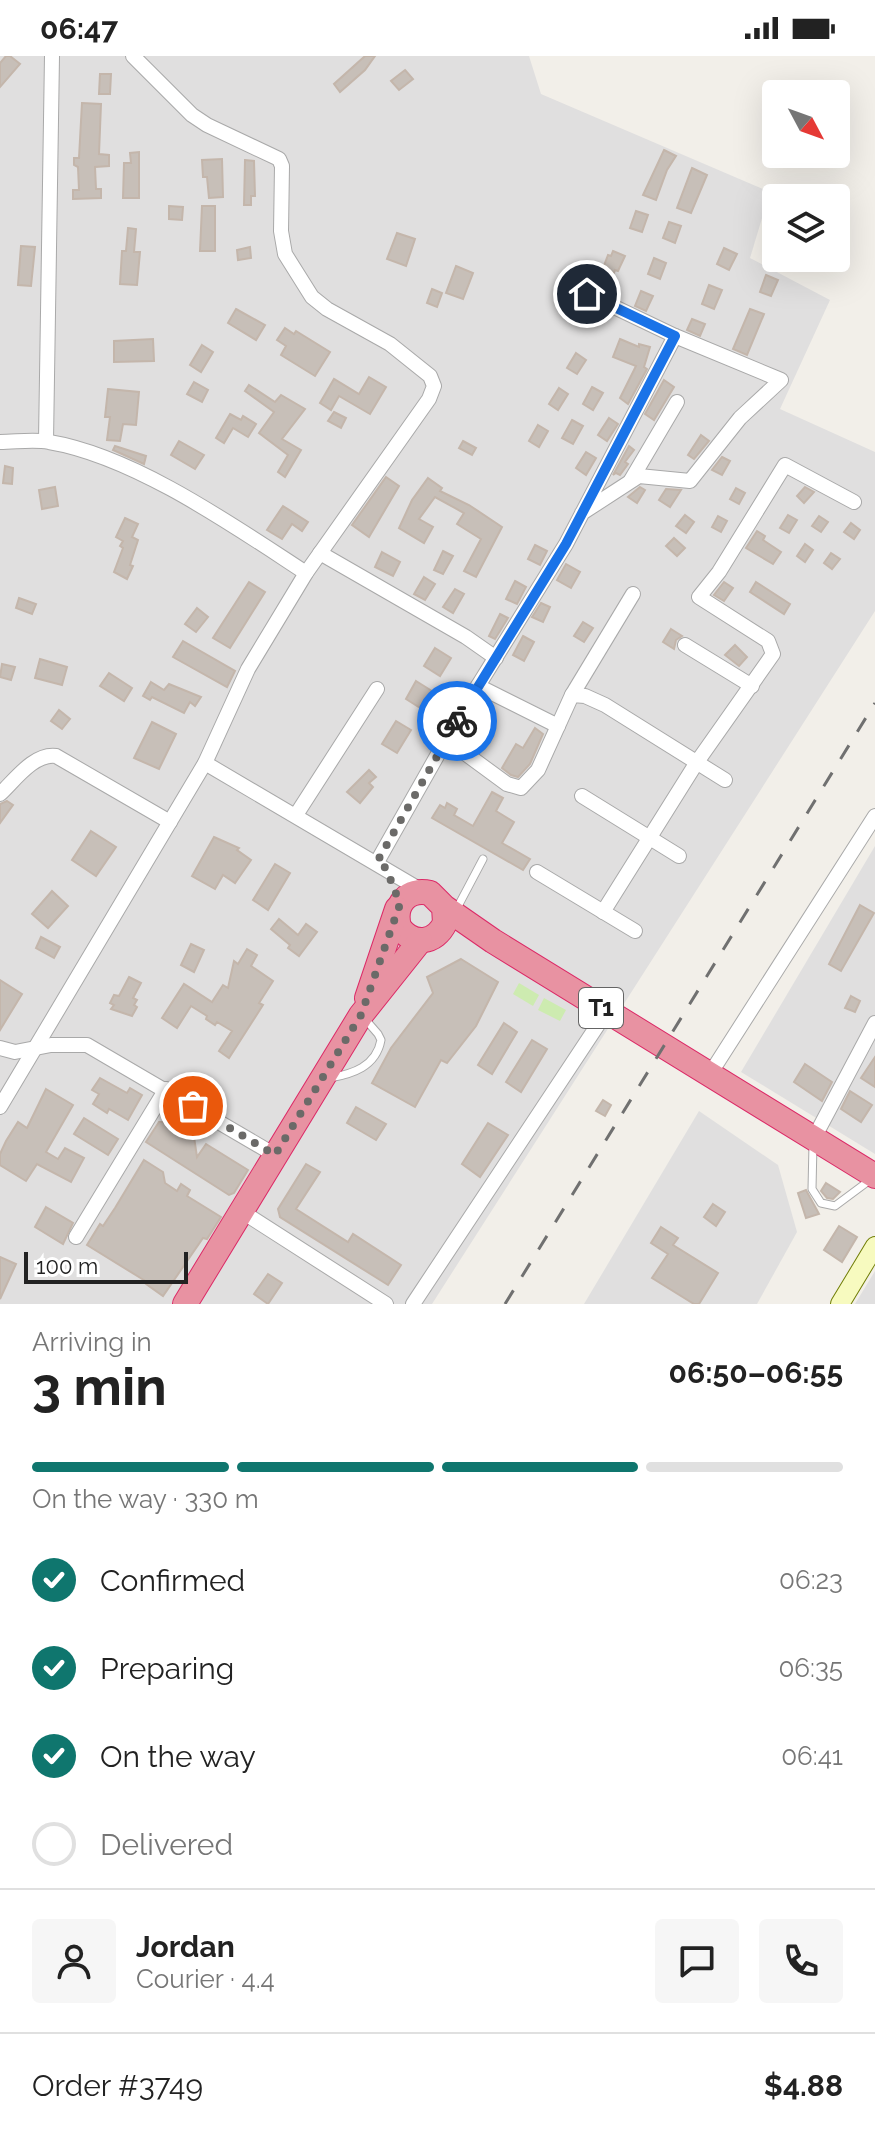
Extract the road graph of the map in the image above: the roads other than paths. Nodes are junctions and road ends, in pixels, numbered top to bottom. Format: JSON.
{"nodes":[{"id":1,"x":52,"y":56,"type":"edge"},
{"id":2,"x":133,"y":56,"type":"edge"},
{"id":3,"x":587,"y":294,"type":"dead end"},
{"id":4,"x":675,"y":336,"type":"junction"},
{"id":5,"x":677,"y":402,"type":"dead end"},
{"id":6,"x":46,"y":441,"type":"junction"},
{"id":7,"x":0,"y":442,"type":"edge"},
{"id":8,"x":631,"y":480,"type":"junction"},
{"id":9,"x":854,"y":502,"type":"dead end"},
{"id":10,"x":582,"y":513,"type":"junction"},
{"id":11,"x":320,"y":553,"type":"junction"},
{"id":12,"x":306,"y":573,"type":"junction"},
{"id":13,"x":633,"y":594,"type":"dead end"},
{"id":14,"x":685,"y":645,"type":"dead end"},
{"id":15,"x":496,"y":658,"type":"junction"},
{"id":16,"x":478,"y":686,"type":"junction"},
{"id":17,"x":752,"y":686,"type":"junction"},
{"id":18,"x":377,"y":689,"type":"dead end"},
{"id":19,"x":572,"y":695,"type":"junction"},
{"id":20,"x":558,"y":726,"type":"junction"},
{"id":21,"x":447,"y":740,"type":"junction"},
{"id":22,"x":697,"y":762,"type":"junction"},
{"id":23,"x":205,"y":763,"type":"junction"},
{"id":24,"x":725,"y":780,"type":"dead end"},
{"id":25,"x":0,"y":794,"type":"edge"},
{"id":26,"x":582,"y":796,"type":"dead end"},
{"id":27,"x":296,"y":815,"type":"junction"},
{"id":28,"x":875,"y":816,"type":"edge"},
{"id":29,"x":170,"y":822,"type":"junction"},
{"id":30,"x":650,"y":837,"type":"junction"},
{"id":31,"x":679,"y":856,"type":"dead end"},
{"id":32,"x":483,"y":859,"type":"dead end"},
{"id":33,"x":382,"y":865,"type":"junction"},
{"id":34,"x":537,"y":872,"type":"dead end"},
{"id":35,"x":424,"y":892,"type":"junction"},
{"id":36,"x":398,"y":907,"type":"junction"},
{"id":37,"x":603,"y":912,"type":"junction"},
{"id":38,"x":440,"y":923,"type":"junction"},
{"id":39,"x":635,"y":931,"type":"dead end"},
{"id":40,"x":607,"y":1011,"type":"junction"},
{"id":41,"x":361,"y":1015,"type":"junction"},
{"id":42,"x":875,"y":1023,"type":"edge"},
{"id":43,"x":36,"y":1047,"type":"junction"},
{"id":44,"x":0,"y":1048,"type":"edge"},
{"id":45,"x":710,"y":1074,"type":"junction"},
{"id":46,"x":321,"y":1080,"type":"junction"},
{"id":47,"x":166,"y":1089,"type":"junction"},
{"id":48,"x":0,"y":1107,"type":"edge"},
{"id":49,"x":814,"y":1138,"type":"junction"},
{"id":50,"x":275,"y":1155,"type":"junction"},
{"id":51,"x":875,"y":1176,"type":"edge"},
{"id":52,"x":241,"y":1211,"type":"junction"},
{"id":53,"x":76,"y":1237,"type":"dead end"},
{"id":54,"x":875,"y":1246,"type":"edge"},
{"id":55,"x":185,"y":1304,"type":"edge"},
{"id":56,"x":386,"y":1304,"type":"edge"},
{"id":57,"x":413,"y":1304,"type":"edge"},
{"id":58,"x":840,"y":1304,"type":"edge"}],
"edges":[{"from":1,"to":6,"type":"street"},
{"from":2,"to":11,"type":"street"},
{"from":3,"to":4,"type":"street"},
{"from":4,"to":8,"type":"street"},
{"from":4,"to":10,"type":"street"},
{"from":5,"to":8,"type":"street"},
{"from":6,"to":7,"type":"street"},
{"from":6,"to":12,"type":"street"},
{"from":8,"to":10,"type":"street"},
{"from":9,"to":17,"type":"street"},
{"from":10,"to":15,"type":"street"},
{"from":11,"to":12,"type":"street"},
{"from":11,"to":15,"type":"street"},
{"from":12,"to":23,"type":"street"},
{"from":13,"to":19,"type":"street"},
{"from":14,"to":17,"type":"street"},
{"from":15,"to":16,"type":"street"},
{"from":16,"to":20,"type":"street"},
{"from":16,"to":21,"type":"street"},
{"from":17,"to":22,"type":"street"},
{"from":18,"to":27,"type":"street"},
{"from":19,"to":20,"type":"street"},
{"from":19,"to":22,"type":"street"},
{"from":20,"to":21,"type":"street"},
{"from":21,"to":33,"type":"street"},
{"from":22,"to":24,"type":"street"},
{"from":22,"to":30,"type":"street"},
{"from":23,"to":27,"type":"street"},
{"from":23,"to":29,"type":"street"},
{"from":25,"to":29,"type":"street"},
{"from":26,"to":30,"type":"street"},
{"from":27,"to":33,"type":"street"},
{"from":28,"to":45,"type":"street"},
{"from":29,"to":43,"type":"street"},
{"from":30,"to":31,"type":"street"},
{"from":30,"to":37,"type":"street"},
{"from":32,"to":38,"type":"lane"},
{"from":33,"to":35,"type":"street"},
{"from":33,"to":36,"type":"street"},
{"from":34,"to":37,"type":"street"},
{"from":35,"to":36,"type":"highway"},
{"from":35,"to":38,"type":"highway","number":"T1"},
{"from":36,"to":38,"type":"highway"},
{"from":36,"to":41,"type":"highway"},
{"from":37,"to":39,"type":"street"},
{"from":38,"to":40,"type":"highway","number":"T1"},
{"from":38,"to":41,"type":"highway"},
{"from":40,"to":45,"type":"highway","number":"T1"},
{"from":40,"to":57,"type":"street"},
{"from":41,"to":46,"type":"highway"},
{"from":41,"to":46,"type":"lane"},
{"from":42,"to":49,"type":"street"},
{"from":43,"to":44,"type":"street"},
{"from":43,"to":47,"type":"street"},
{"from":43,"to":48,"type":"street"},
{"from":45,"to":49,"type":"highway","number":"T1"},
{"from":46,"to":50,"type":"highway"},
{"from":47,"to":50,"type":"street"},
{"from":47,"to":53,"type":"street"},
{"from":49,"to":51,"type":"highway","number":"T1"},
{"from":49,"to":51,"type":"lane"},
{"from":50,"to":52,"type":"highway"},
{"from":52,"to":55,"type":"highway"},
{"from":52,"to":56,"type":"street"},
{"from":54,"to":58,"type":"main road"}]}
